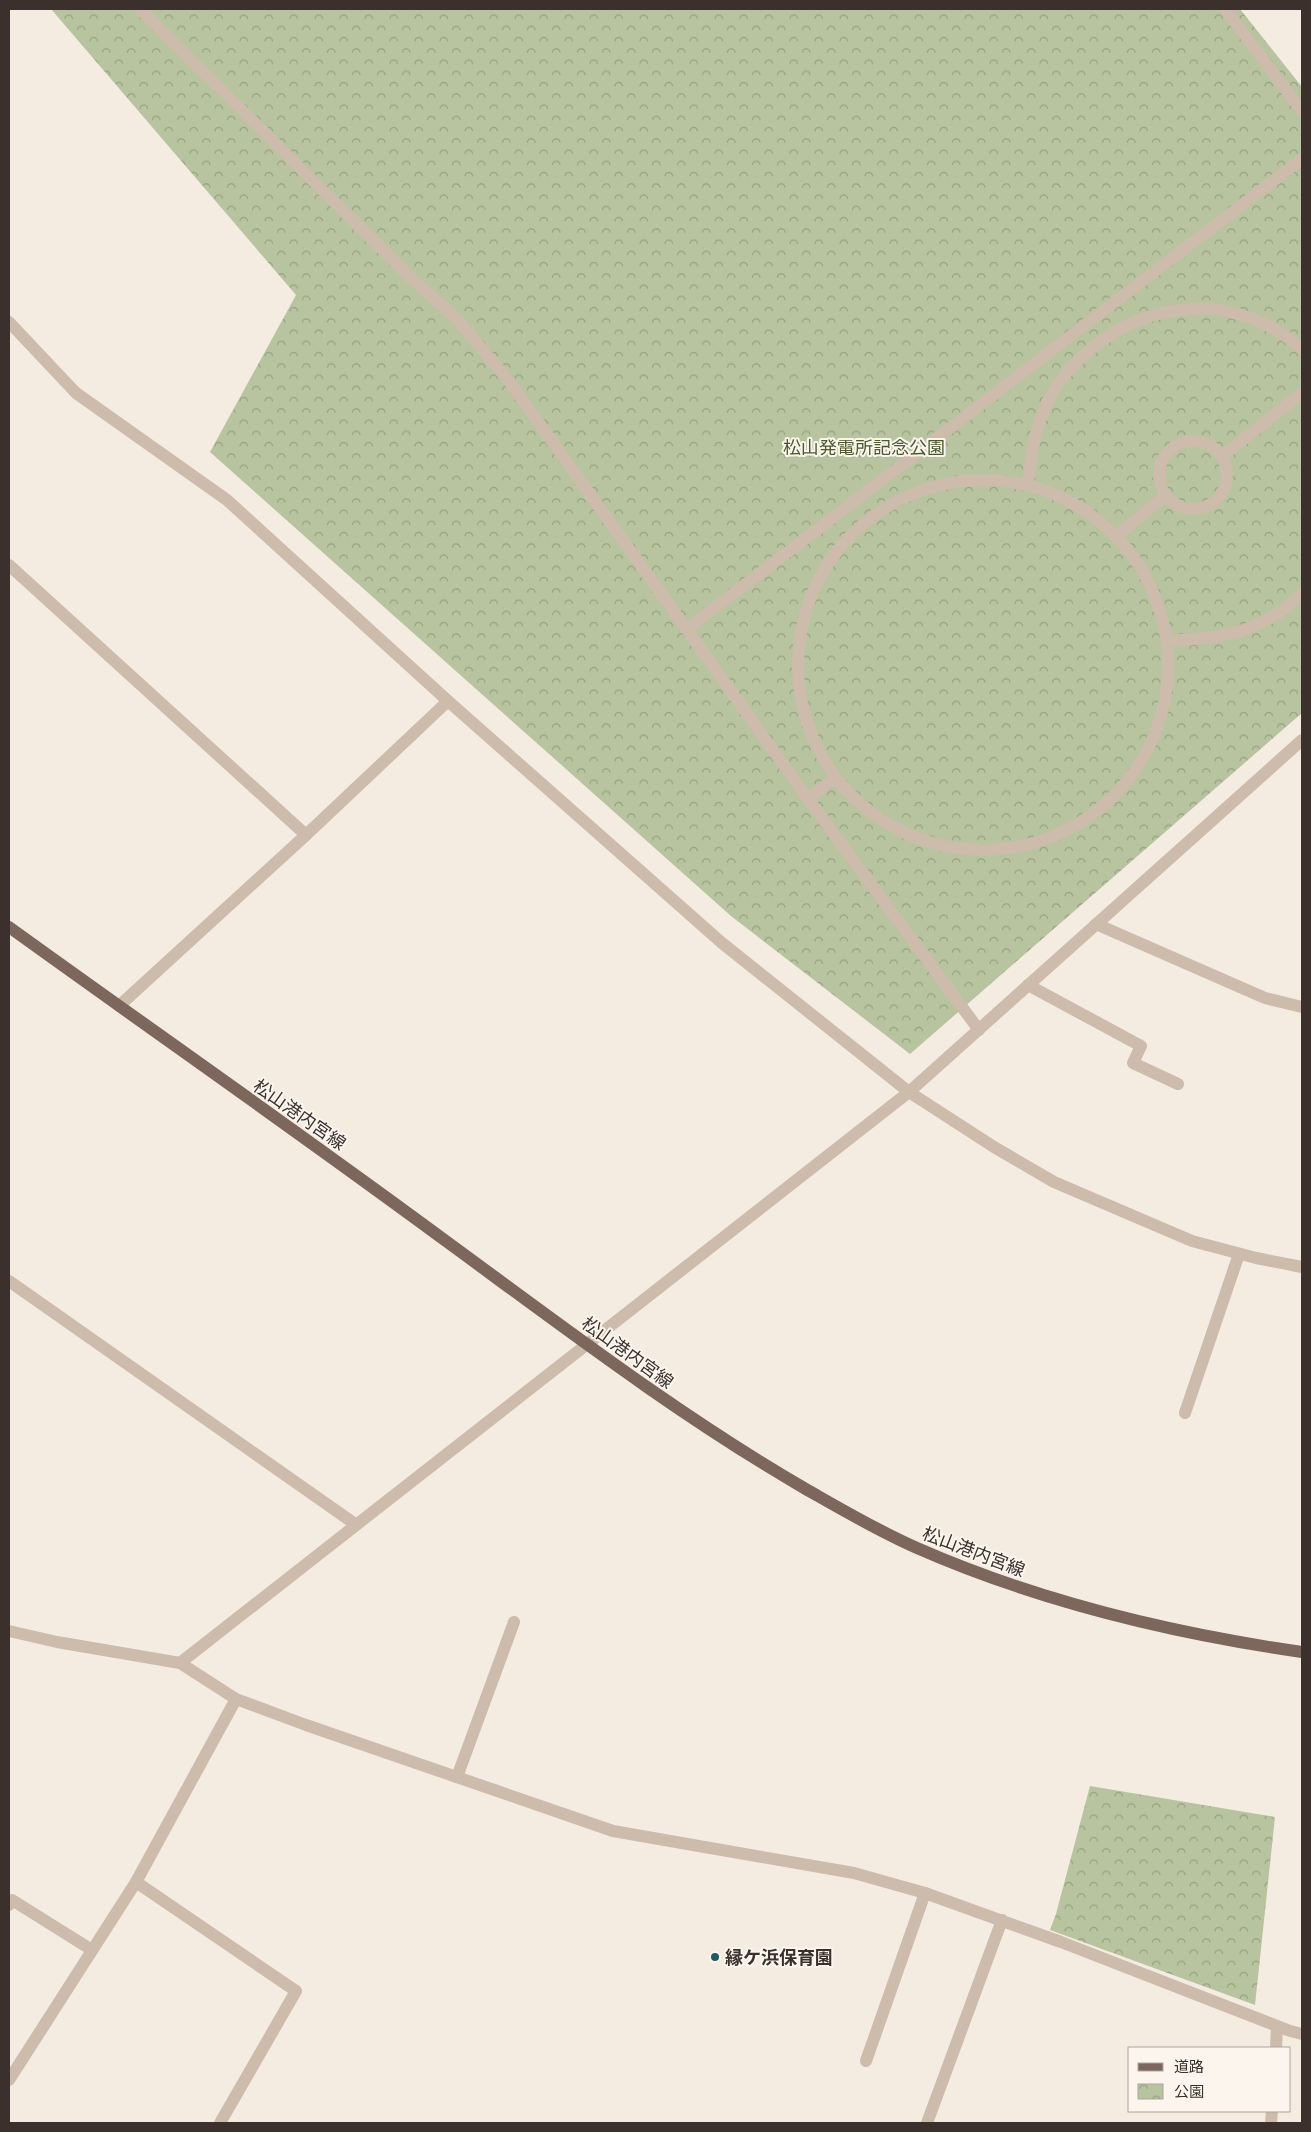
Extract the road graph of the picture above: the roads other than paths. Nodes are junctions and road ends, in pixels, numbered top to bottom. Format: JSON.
{"nodes":[{"id":1,"x":140,"y":9,"type":"edge"},
{"id":2,"x":1224,"y":9,"type":"edge"},
{"id":3,"x":1302,"y":111,"type":"edge"},
{"id":4,"x":1302,"y":159,"type":"edge"},
{"id":5,"x":9,"y":322,"type":"edge"},
{"id":6,"x":1302,"y":349,"type":"edge"},
{"id":7,"x":1302,"y":393,"type":"edge"},
{"id":8,"x":1222,"y":456,"type":"junction"},
{"id":9,"x":1028,"y":482,"type":"junction"},
{"id":10,"x":1165,"y":496,"type":"junction"},
{"id":11,"x":1116,"y":537,"type":"junction"},
{"id":12,"x":9,"y":565,"type":"edge"},
{"id":13,"x":1302,"y":594,"type":"edge"},
{"id":14,"x":687,"y":629,"type":"junction"},
{"id":15,"x":1166,"y":641,"type":"junction"},
{"id":16,"x":448,"y":701,"type":"junction"},
{"id":17,"x":1302,"y":740,"type":"edge"},
{"id":18,"x":835,"y":778,"type":"junction"},
{"id":19,"x":808,"y":799,"type":"junction"},
{"id":20,"x":306,"y":835,"type":"junction"},
{"id":21,"x":1096,"y":924,"type":"junction"},
{"id":22,"x":9,"y":926,"type":"edge"},
{"id":23,"x":1028,"y":986,"type":"junction"},
{"id":24,"x":119,"y":1006,"type":"junction"},
{"id":25,"x":1302,"y":1007,"type":"edge"},
{"id":26,"x":979,"y":1030,"type":"junction"},
{"id":27,"x":1178,"y":1084,"type":"dead end"},
{"id":28,"x":909,"y":1092,"type":"junction"},
{"id":29,"x":1239,"y":1254,"type":"junction"},
{"id":30,"x":1302,"y":1267,"type":"edge"},
{"id":31,"x":9,"y":1281,"type":"edge"},
{"id":32,"x":586,"y":1344,"type":"junction"},
{"id":33,"x":1185,"y":1413,"type":"dead end"},
{"id":34,"x":355,"y":1524,"type":"junction"},
{"id":35,"x":514,"y":1622,"type":"dead end"},
{"id":36,"x":9,"y":1631,"type":"edge"},
{"id":37,"x":1302,"y":1652,"type":"edge"},
{"id":38,"x":180,"y":1664,"type":"junction"},
{"id":39,"x":236,"y":1699,"type":"junction"},
{"id":40,"x":457,"y":1777,"type":"junction"},
{"id":41,"x":136,"y":1882,"type":"junction"},
{"id":42,"x":926,"y":1893,"type":"junction"},
{"id":43,"x":9,"y":1905,"type":"edge"},
{"id":44,"x":1002,"y":1920,"type":"junction"},
{"id":45,"x":92,"y":1950,"type":"junction"},
{"id":46,"x":1277,"y":2026,"type":"junction"},
{"id":47,"x":1302,"y":2034,"type":"edge"},
{"id":48,"x":1276,"y":2047,"type":"edge"},
{"id":49,"x":866,"y":2061,"type":"dead end"},
{"id":50,"x":9,"y":2080,"type":"edge"},
{"id":51,"x":220,"y":2123,"type":"edge"},
{"id":52,"x":926,"y":2123,"type":"edge"}],
"edges":[{"from":1,"to":14,"type":"street"},
{"from":2,"to":3,"type":"street"},
{"from":4,"to":14,"type":"street"},
{"from":5,"to":16,"type":"street"},
{"from":6,"to":9,"type":"street"},
{"from":7,"to":8,"type":"street"},
{"from":8,"to":10,"type":"street"},
{"from":8,"to":10,"type":"street"},
{"from":9,"to":11,"type":"street"},
{"from":9,"to":18,"type":"street"},
{"from":10,"to":11,"type":"street"},
{"from":11,"to":15,"type":"street"},
{"from":12,"to":20,"type":"street"},
{"from":13,"to":15,"type":"street"},
{"from":14,"to":19,"type":"street"},
{"from":15,"to":18,"type":"street"},
{"from":16,"to":20,"type":"street"},
{"from":16,"to":28,"type":"street"},
{"from":17,"to":21,"type":"street"},
{"from":18,"to":19,"type":"street"},
{"from":19,"to":26,"type":"street"},
{"from":20,"to":24,"type":"street"},
{"from":21,"to":23,"type":"street"},
{"from":21,"to":25,"type":"street"},
{"from":22,"to":24,"type":"main road","name":"松山港内宮線"},
{"from":23,"to":26,"type":"street"},
{"from":23,"to":27,"type":"street"},
{"from":24,"to":32,"type":"main road","name":"松山港内宮線"},
{"from":26,"to":28,"type":"street"},
{"from":28,"to":29,"type":"street"},
{"from":28,"to":32,"type":"street"},
{"from":29,"to":30,"type":"street"},
{"from":29,"to":33,"type":"street"},
{"from":31,"to":34,"type":"street"},
{"from":32,"to":34,"type":"street"},
{"from":32,"to":37,"type":"main road","name":"松山港内宮線"},
{"from":34,"to":38,"type":"street"},
{"from":35,"to":40,"type":"street"},
{"from":36,"to":38,"type":"street"},
{"from":38,"to":39,"type":"street"},
{"from":39,"to":40,"type":"street"},
{"from":39,"to":41,"type":"street"},
{"from":40,"to":42,"type":"street"},
{"from":41,"to":45,"type":"street"},
{"from":41,"to":51,"type":"street"},
{"from":42,"to":44,"type":"street"},
{"from":42,"to":49,"type":"street"},
{"from":43,"to":45,"type":"street"},
{"from":44,"to":46,"type":"street"},
{"from":44,"to":52,"type":"street"},
{"from":45,"to":50,"type":"street"},
{"from":46,"to":47,"type":"street"},
{"from":46,"to":48,"type":"street"}]}
